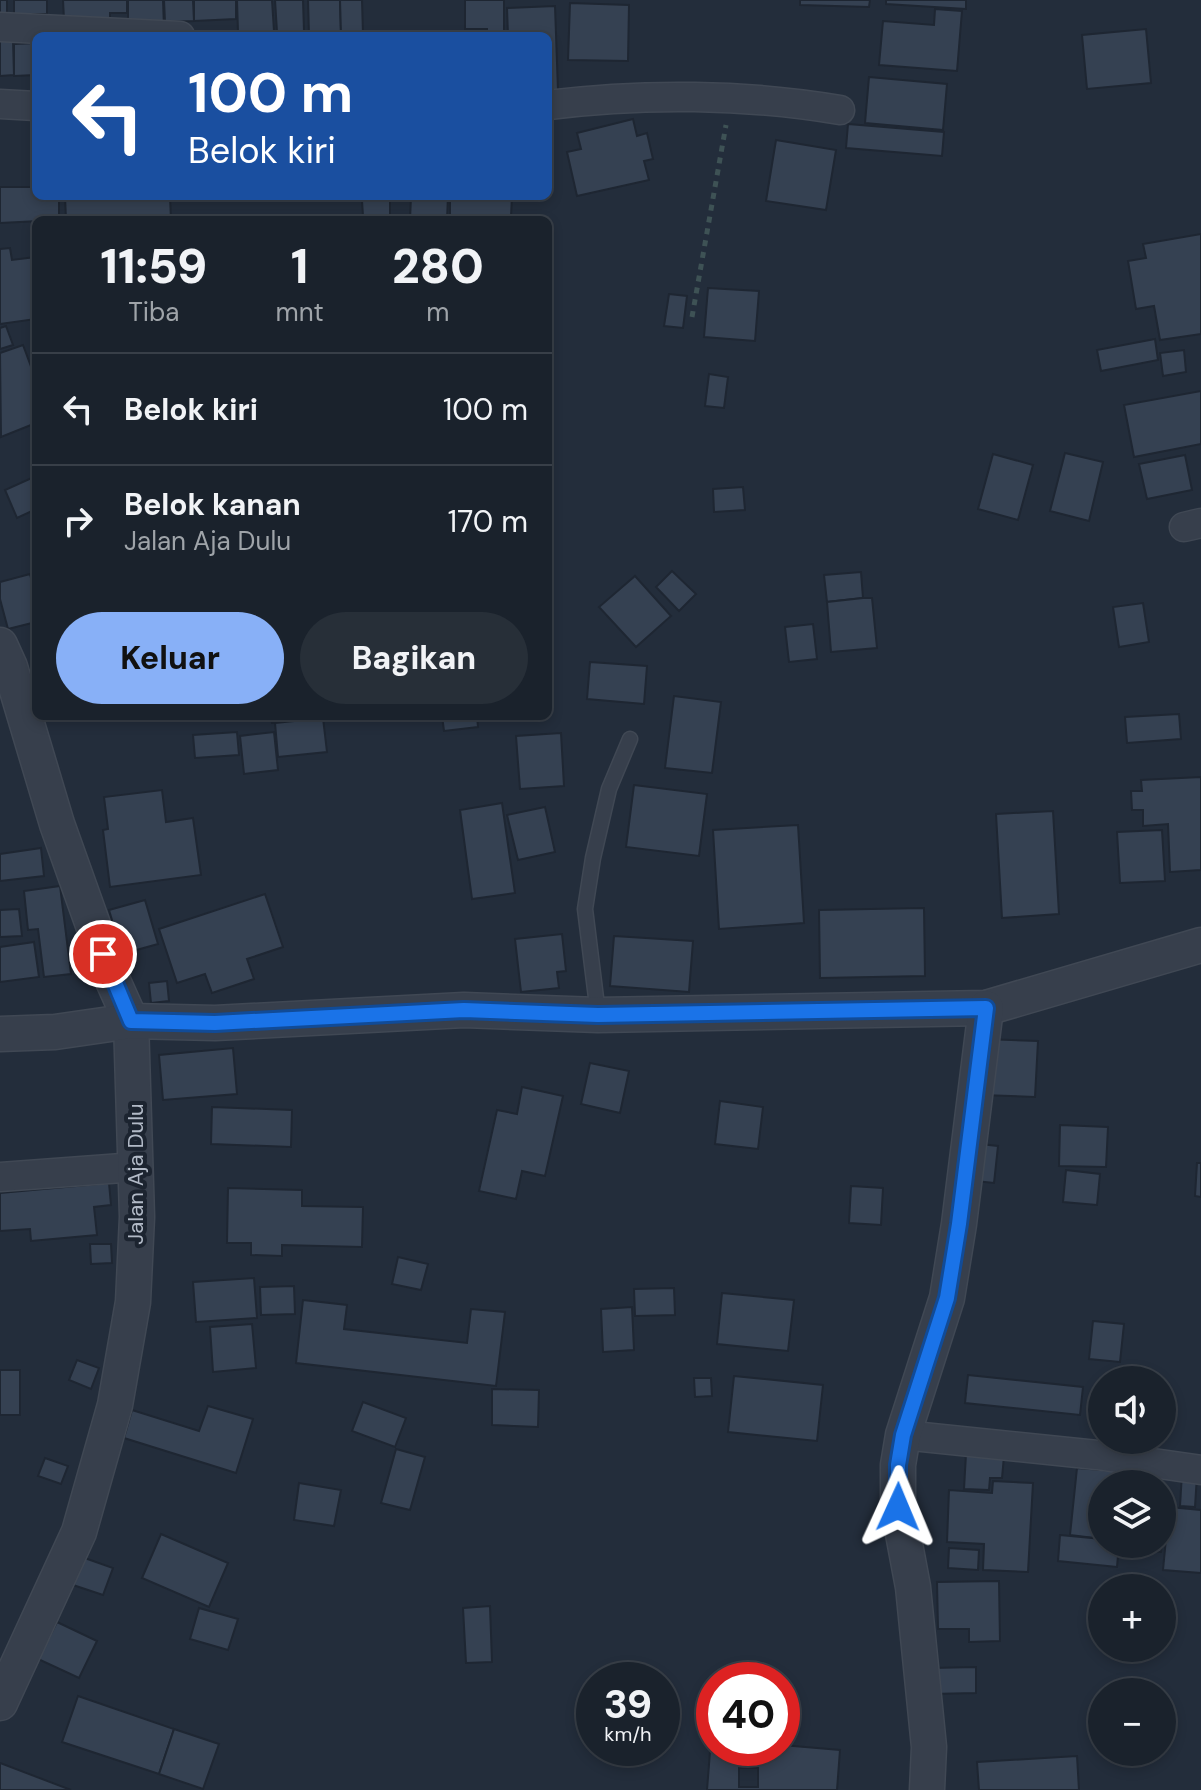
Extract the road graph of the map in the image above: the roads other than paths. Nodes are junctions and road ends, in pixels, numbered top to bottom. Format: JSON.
{"nodes":[{"id":1,"x":0,"y":27,"type":"edge"},
{"id":2,"x":100,"y":32,"type":"edge"},
{"id":3,"x":0,"y":104,"type":"edge"},
{"id":4,"x":552,"y":104,"type":"edge"},
{"id":5,"x":32,"y":106,"type":"edge"},
{"id":6,"x":840,"y":110,"type":"dead end"},
{"id":7,"x":3,"y":660,"type":"edge"},
{"id":8,"x":630,"y":739,"type":"dead end"},
{"id":9,"x":1201,"y":945,"type":"edge"},
{"id":10,"x":986,"y":1008,"type":"junction"},
{"id":11,"x":598,"y":1015,"type":"junction"},
{"id":12,"x":131,"y":1021,"type":"junction"},
{"id":13,"x":0,"y":1034,"type":"edge"},
{"id":14,"x":136,"y":1167,"type":"junction"},
{"id":15,"x":0,"y":1177,"type":"edge"},
{"id":16,"x":903,"y":1435,"type":"junction"},
{"id":17,"x":1201,"y":1470,"type":"edge"},
{"id":18,"x":0,"y":1703,"type":"edge"},
{"id":19,"x":927,"y":1790,"type":"edge"}],
"edges":[{"from":1,"to":2,"type":"street"},
{"from":3,"to":5,"type":"street"},
{"from":4,"to":6,"type":"street"},
{"from":7,"to":12,"type":"street","name":"Jalan Aja Dulu"},
{"from":8,"to":11,"type":"lane"},
{"from":9,"to":10,"type":"street"},
{"from":10,"to":11,"type":"street"},
{"from":10,"to":16,"type":"street"},
{"from":11,"to":12,"type":"street"},
{"from":12,"to":13,"type":"street"},
{"from":12,"to":14,"type":"street","name":"Jalan Aja Dulu"},
{"from":14,"to":15,"type":"street"},
{"from":14,"to":18,"type":"street","name":"Jalan Aja Dulu"},
{"from":16,"to":17,"type":"street"},
{"from":16,"to":19,"type":"street"}]}
